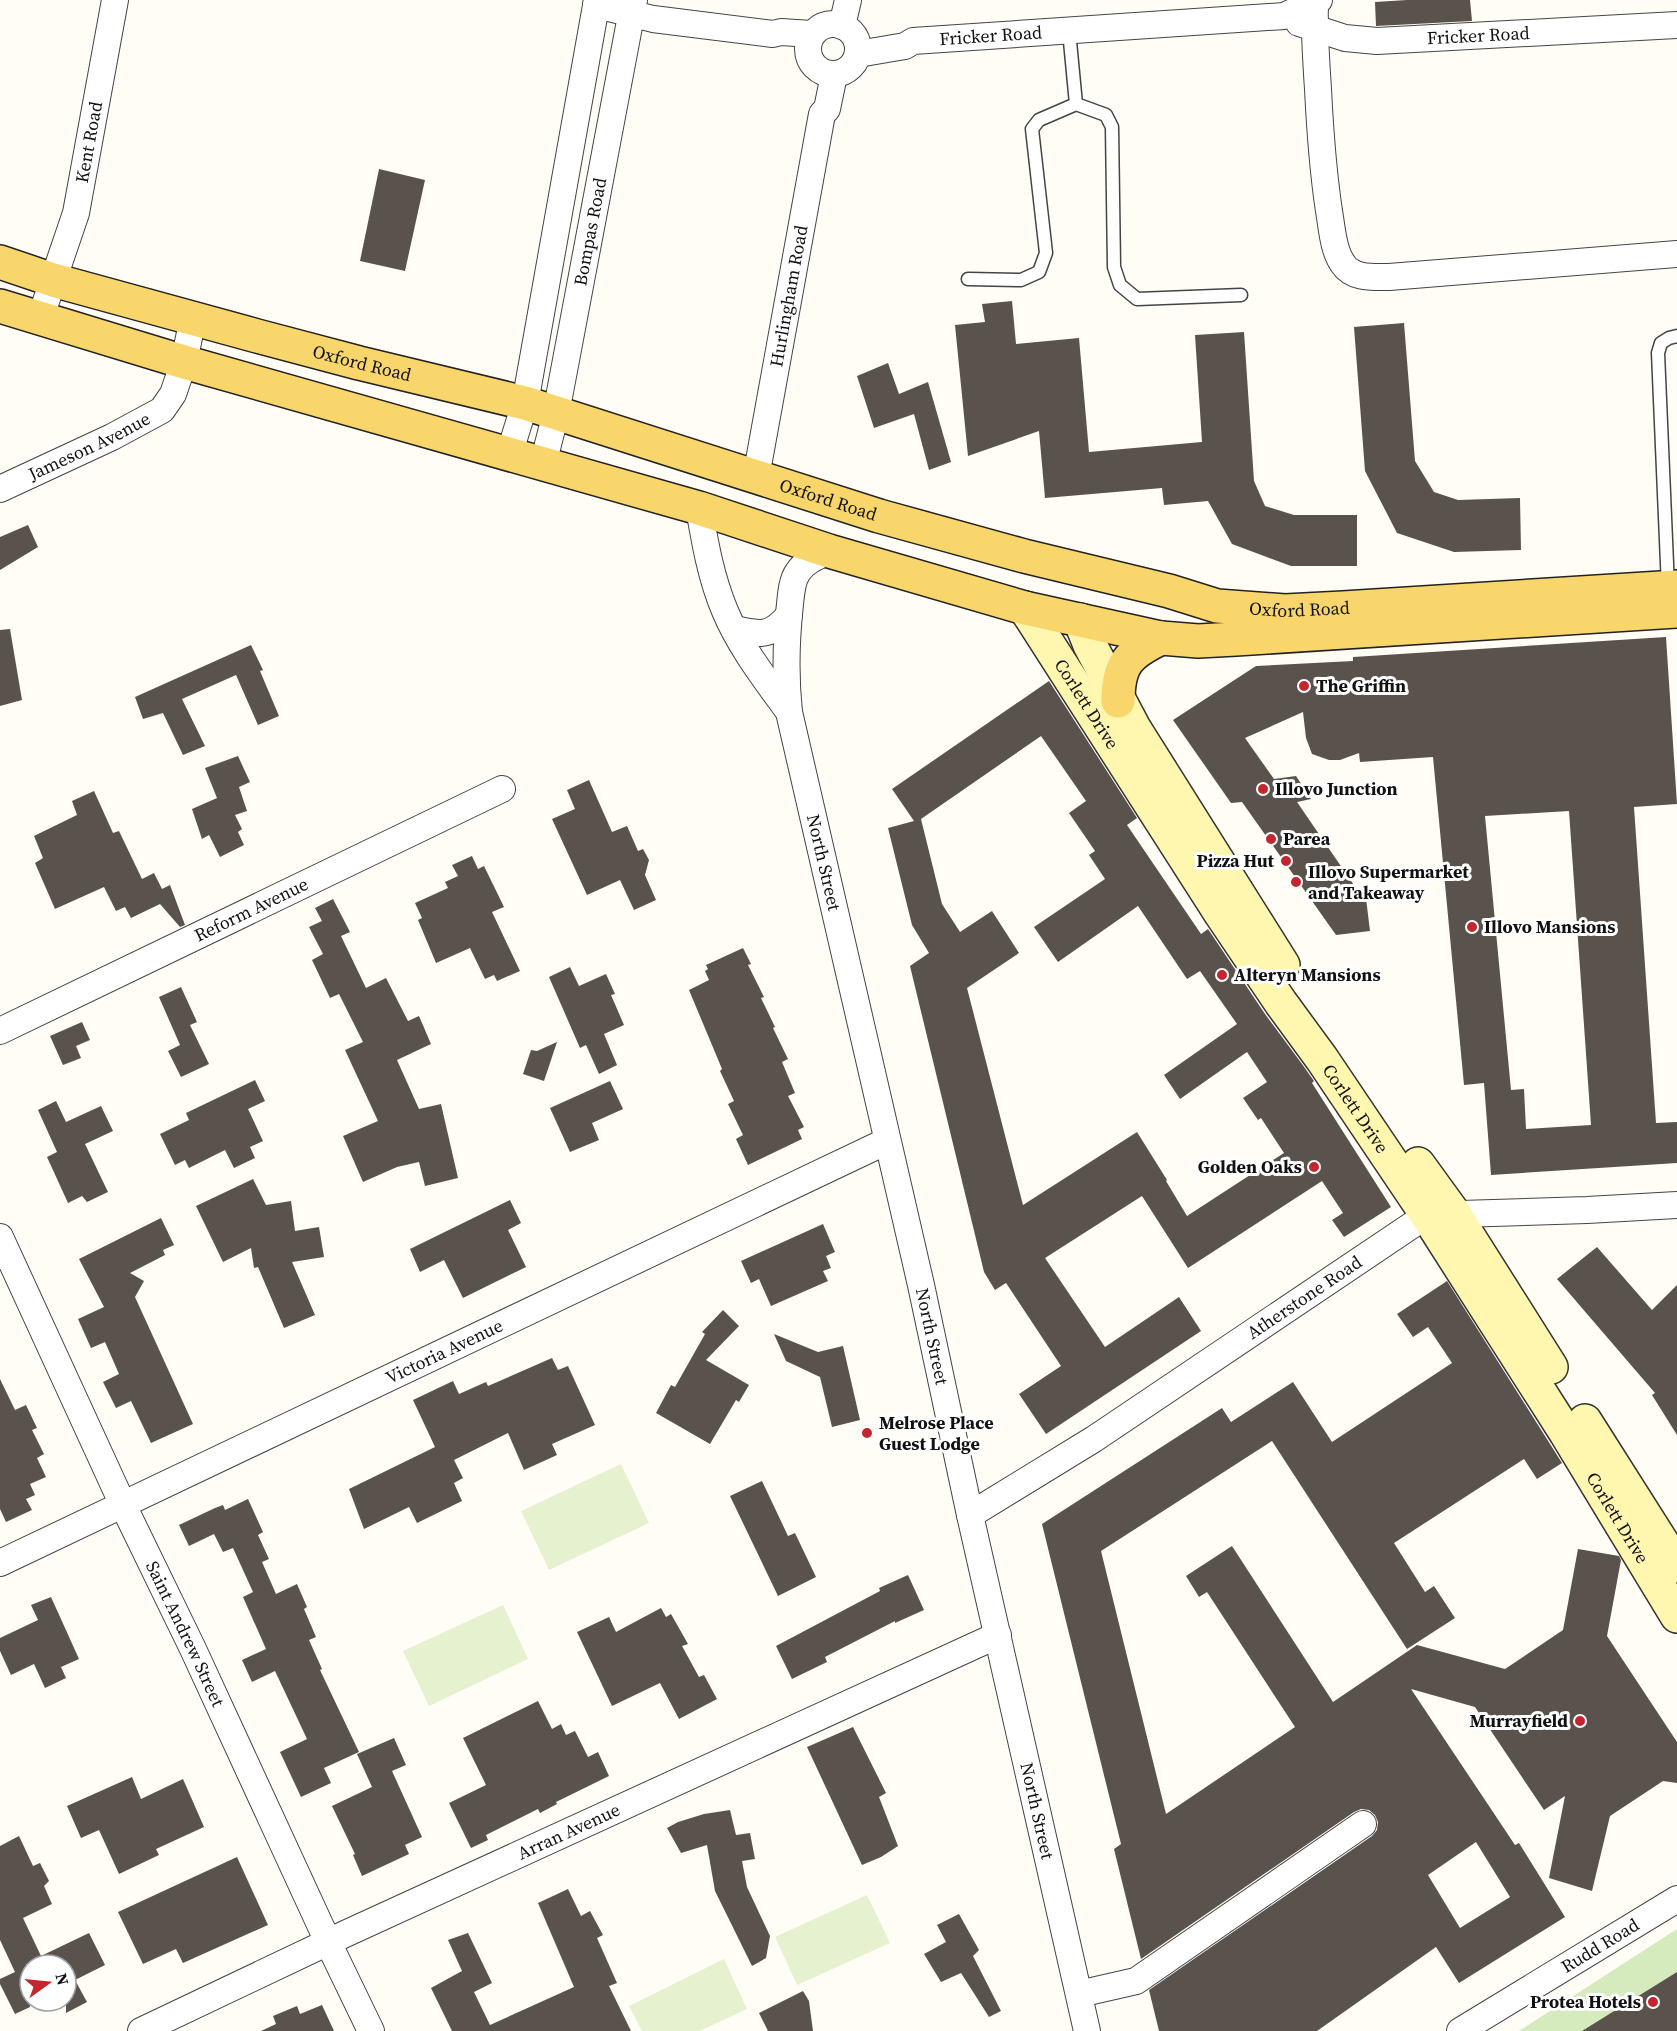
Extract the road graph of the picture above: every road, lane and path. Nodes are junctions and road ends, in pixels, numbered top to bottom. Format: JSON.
{"nodes":[{"id":1,"x":115,"y":0,"type":"edge"},
{"id":2,"x":848,"y":0,"type":"edge"},
{"id":3,"x":1317,"y":1,"type":"edge"},
{"id":4,"x":597,"y":2,"type":"edge"},
{"id":5,"x":633,"y":7,"type":"edge"},
{"id":6,"x":1279,"y":11,"type":"edge"},
{"id":7,"x":1677,"y":25,"type":"edge"},
{"id":8,"x":1314,"y":28,"type":"junction"},
{"id":9,"x":1069,"y":31,"type":"junction"},
{"id":10,"x":833,"y":42,"type":"edge"},
{"id":11,"x":1076,"y":104,"type":"junction"},
{"id":12,"x":1677,"y":254,"type":"edge"},
{"id":13,"x":0,"y":261,"type":"edge"},
{"id":14,"x":53,"y":279,"type":"junction"},
{"id":15,"x":968,"y":279,"type":"dead end"},
{"id":16,"x":111,"y":295,"type":"junction"},
{"id":17,"x":1241,"y":295,"type":"dead end"},
{"id":18,"x":0,"y":306,"type":"edge"},
{"id":19,"x":193,"y":318,"type":"junction"},
{"id":20,"x":40,"y":319,"type":"junction"},
{"id":21,"x":257,"y":336,"type":"junction"},
{"id":22,"x":1677,"y":336,"type":"edge"},
{"id":23,"x":101,"y":337,"type":"junction"},
{"id":24,"x":184,"y":362,"type":"junction"},
{"id":25,"x":243,"y":378,"type":"junction"},
{"id":26,"x":525,"y":403,"type":"junction"},
{"id":27,"x":556,"y":413,"type":"junction"},
{"id":28,"x":509,"y":455,"type":"junction"},
{"id":29,"x":543,"y":464,"type":"junction"},
{"id":30,"x":756,"y":477,"type":"junction"},
{"id":31,"x":0,"y":489,"type":"edge"},
{"id":32,"x":699,"y":508,"type":"junction"},
{"id":33,"x":829,"y":551,"type":"junction"},
{"id":34,"x":1024,"y":556,"type":"junction"},
{"id":35,"x":1674,"y":595,"type":"edge"},
{"id":36,"x":1025,"y":608,"type":"junction"},
{"id":37,"x":789,"y":615,"type":"junction"},
{"id":38,"x":1080,"y":620,"type":"junction"},
{"id":39,"x":734,"y":629,"type":"junction"},
{"id":40,"x":1161,"y":638,"type":"junction"},
{"id":41,"x":1118,"y":701,"type":"junction"},
{"id":42,"x":789,"y":712,"type":"junction"},
{"id":43,"x":502,"y":789,"type":"dead end"},
{"id":44,"x":0,"y":1030,"type":"edge"},
{"id":45,"x":887,"y":1141,"type":"junction"},
{"id":46,"x":1677,"y":1205,"type":"edge"},
{"id":47,"x":1441,"y":1215,"type":"junction"},
{"id":48,"x":0,"y":1237,"type":"edge"},
{"id":49,"x":123,"y":1505,"type":"junction"},
{"id":50,"x":970,"y":1515,"type":"junction"},
{"id":51,"x":0,"y":1563,"type":"edge"},
{"id":52,"x":1677,"y":1566,"type":"edge"},
{"id":53,"x":1677,"y":1616,"type":"edge"},
{"id":54,"x":998,"y":1635,"type":"junction"},
{"id":55,"x":1363,"y":1824,"type":"dead end"},
{"id":56,"x":1677,"y":1899,"type":"edge"},
{"id":57,"x":328,"y":1942,"type":"junction"},
{"id":58,"x":1079,"y":1994,"type":"junction"},
{"id":59,"x":141,"y":2031,"type":"edge"},
{"id":60,"x":371,"y":2031,"type":"edge"},
{"id":61,"x":1087,"y":2031,"type":"edge"},
{"id":62,"x":1460,"y":2031,"type":"edge"}],
"edges":[{"from":1,"to":14,"type":"street","name":"Kent Road"},
{"from":2,"to":10,"type":"street","name":"Hurlingham Road"},
{"from":3,"to":6,"type":"street","name":"Fricker Road"},
{"from":3,"to":8,"type":"street"},
{"from":4,"to":5,"type":"street","name":"Fricker Road"},
{"from":4,"to":26,"type":"street","name":"Bompas Road"},
{"from":5,"to":10,"type":"street","name":"Fricker Road"},
{"from":5,"to":27,"type":"street","name":"Bompas Road"},
{"from":6,"to":8,"type":"street","name":"Fricker Road"},
{"from":6,"to":9,"type":"street","name":"Fricker Road"},
{"from":7,"to":8,"type":"street","name":"Fricker Road"},
{"from":8,"to":12,"type":"street"},
{"from":9,"to":10,"type":"street","name":"Fricker Road"},
{"from":9,"to":11,"type":"lane"},
{"from":10,"to":30,"type":"street","name":"Hurlingham Road"},
{"from":11,"to":15,"type":"lane"},
{"from":11,"to":17,"type":"lane"},
{"from":13,"to":14,"type":"main road","name":"Oxford Road"},
{"from":14,"to":16,"type":"main road","name":"Oxford Road"},
{"from":14,"to":20,"type":"street","name":"Kent Road"},
{"from":16,"to":19,"type":"main road","name":"Oxford Road"},
{"from":16,"to":23,"type":"main road"},
{"from":18,"to":20,"type":"main road","name":"Oxford Road"},
{"from":19,"to":21,"type":"main road","name":"Oxford Road"},
{"from":19,"to":24,"type":"street","name":"Jameson Avenue"},
{"from":20,"to":23,"type":"main road","name":"Oxford Road"},
{"from":21,"to":25,"type":"main road"},
{"from":21,"to":26,"type":"main road","name":"Oxford Road"},
{"from":22,"to":35,"type":"lane"},
{"from":23,"to":24,"type":"main road","name":"Oxford Road"},
{"from":24,"to":25,"type":"main road","name":"Oxford Road"},
{"from":24,"to":31,"type":"street","name":"Jameson Avenue"},
{"from":25,"to":28,"type":"main road","name":"Oxford Road"},
{"from":26,"to":27,"type":"main road","name":"Oxford Road"},
{"from":26,"to":28,"type":"street","name":"Bompas Road"},
{"from":27,"to":29,"type":"street","name":"Bompas Road"},
{"from":27,"to":30,"type":"main road","name":"Oxford Road"},
{"from":28,"to":29,"type":"main road","name":"Oxford Road"},
{"from":29,"to":32,"type":"main road","name":"Oxford Road"},
{"from":30,"to":34,"type":"main road","name":"Oxford Road"},
{"from":32,"to":33,"type":"main road","name":"Oxford Road"},
{"from":32,"to":39,"type":"street","name":"North Street"},
{"from":33,"to":36,"type":"main road","name":"Oxford Road"},
{"from":33,"to":37,"type":"street","name":"North Street"},
{"from":34,"to":35,"type":"main road","name":"Oxford Road"},
{"from":34,"to":38,"type":"main road"},
{"from":35,"to":40,"type":"main road","name":"Oxford Road"},
{"from":36,"to":38,"type":"main road","name":"Oxford Road"},
{"from":36,"to":47,"type":"main road","name":"Corlett Drive"},
{"from":37,"to":39,"type":"street"},
{"from":37,"to":42,"type":"street","name":"North Street"},
{"from":38,"to":40,"type":"main road","name":"Oxford Road"},
{"from":38,"to":41,"type":"main road","name":"Corlett Drive"},
{"from":39,"to":42,"type":"street","name":"North Street"},
{"from":40,"to":41,"type":"main road"},
{"from":41,"to":47,"type":"main road","name":"Corlett Drive"},
{"from":42,"to":45,"type":"street","name":"North Street"},
{"from":43,"to":44,"type":"street","name":"Reform Avenue"},
{"from":45,"to":49,"type":"street","name":"Victoria Avenue"},
{"from":45,"to":50,"type":"street","name":"North Street"},
{"from":46,"to":47,"type":"street"},
{"from":47,"to":50,"type":"street","name":"Atherstone Road"},
{"from":47,"to":52,"type":"main road","name":"Corlett Drive"},
{"from":47,"to":53,"type":"main road","name":"Corlett Drive"},
{"from":48,"to":49,"type":"street","name":"Saint Andrew Street"},
{"from":49,"to":51,"type":"street","name":"Victoria Avenue"},
{"from":49,"to":57,"type":"street","name":"Saint Andrew Street"},
{"from":50,"to":54,"type":"street","name":"North Street"},
{"from":54,"to":57,"type":"street","name":"Arran Avenue"},
{"from":54,"to":58,"type":"street","name":"North Street"},
{"from":55,"to":58,"type":"street"},
{"from":56,"to":62,"type":"street","name":"Rudd Road"},
{"from":57,"to":59,"type":"street","name":"Arran Avenue"},
{"from":57,"to":60,"type":"street","name":"Saint Andrew Street"},
{"from":58,"to":61,"type":"street","name":"North Street"}]}
